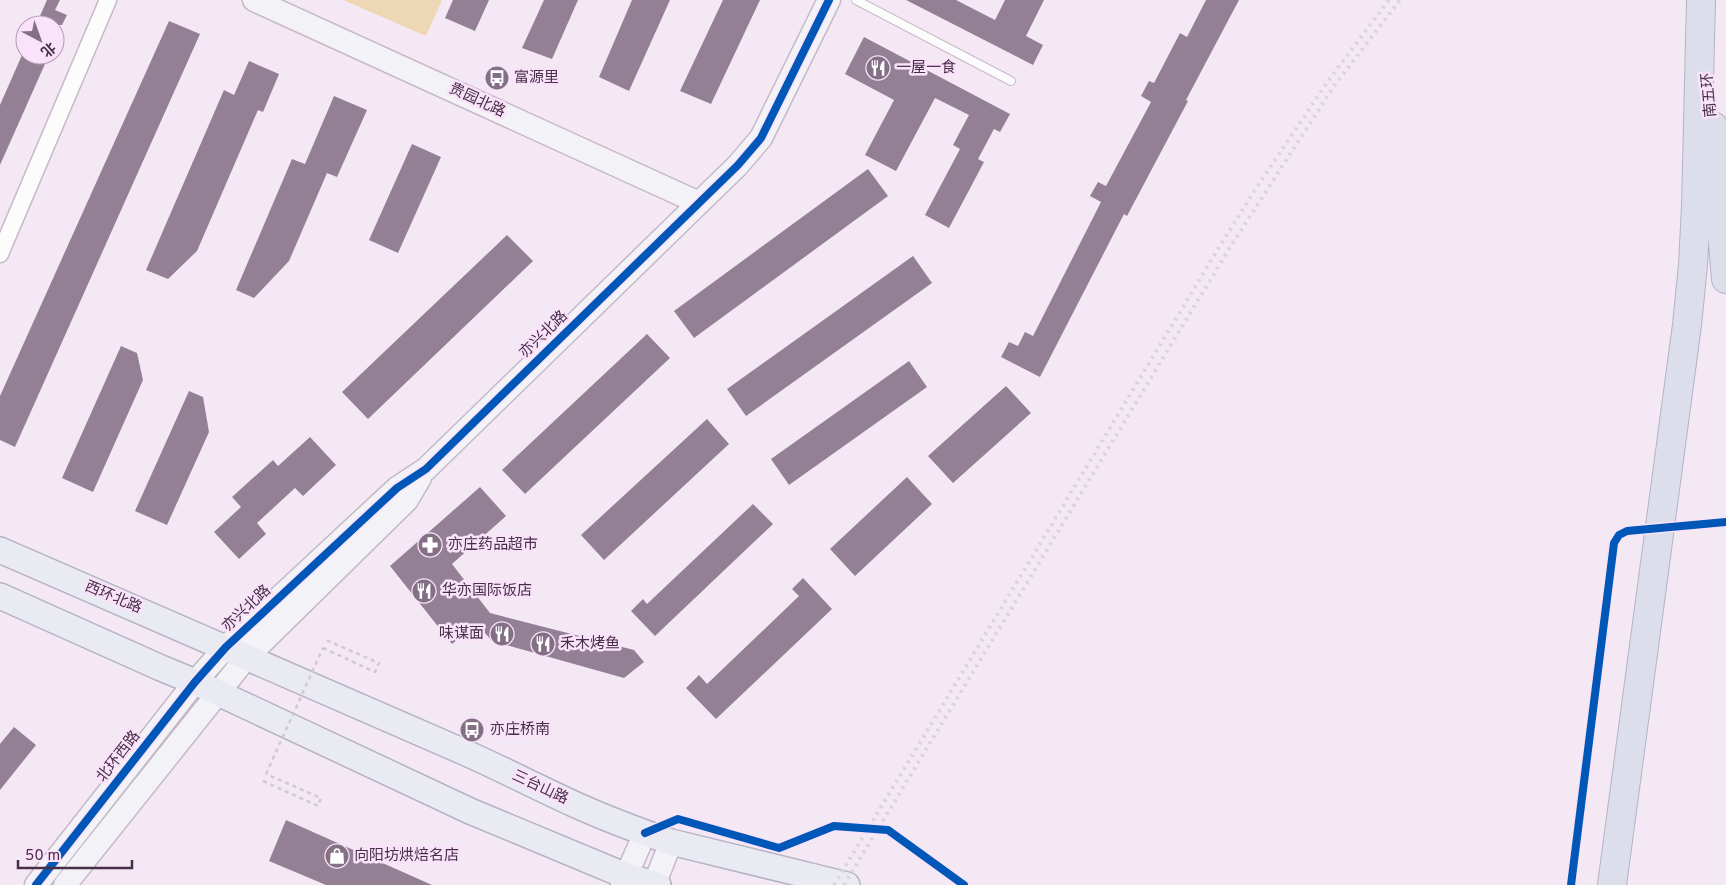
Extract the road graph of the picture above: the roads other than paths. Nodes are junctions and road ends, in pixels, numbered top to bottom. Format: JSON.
{"nodes":[{"id":1,"x":108,"y":0,"type":"edge"},
{"id":2,"x":254,"y":0,"type":"edge"},
{"id":3,"x":829,"y":0,"type":"edge"},
{"id":4,"x":856,"y":0,"type":"edge"},
{"id":5,"x":1701,"y":0,"type":"edge"},
{"id":6,"x":1011,"y":80,"type":"dead end"},
{"id":7,"x":699,"y":203,"type":"junction"},
{"id":8,"x":1,"y":248,"type":"edge"},
{"id":9,"x":1726,"y":279,"type":"edge"},
{"id":10,"x":0,"y":550,"type":"edge"},
{"id":11,"x":0,"y":596,"type":"edge"},
{"id":12,"x":236,"y":653,"type":"junction"},
{"id":13,"x":195,"y":682,"type":"junction"},
{"id":14,"x":218,"y":693,"type":"junction"},
{"id":15,"x":645,"y":833,"type":"junction"},
{"id":16,"x":671,"y":842,"type":"junction"},
{"id":17,"x":624,"y":881,"type":"edge"},
{"id":18,"x":36,"y":885,"type":"edge"},
{"id":19,"x":65,"y":885,"type":"edge"},
{"id":20,"x":655,"y":885,"type":"edge"},
{"id":21,"x":846,"y":885,"type":"edge"},
{"id":22,"x":1612,"y":885,"type":"edge"}],
"edges":[{"from":1,"to":8,"type":"street"},
{"from":2,"to":7,"type":"street","name":"贵园北路"},
{"from":3,"to":7,"type":"street","name":"亦兴北路"},
{"from":4,"to":6,"type":"lane"},
{"from":5,"to":9,"type":"highway","name":"南五环"},
{"from":5,"to":22,"type":"highway"},
{"from":7,"to":12,"type":"street","name":"亦兴北路"},
{"from":10,"to":12,"type":"main road","name":"西环北路"},
{"from":11,"to":13,"type":"main road"},
{"from":12,"to":13,"type":"street","name":"北环西路"},
{"from":12,"to":14,"type":"street"},
{"from":12,"to":15,"type":"main road","name":"三台山路"},
{"from":13,"to":14,"type":"main road"},
{"from":13,"to":18,"type":"street","name":"北环西路"},
{"from":14,"to":17,"type":"main road"},
{"from":14,"to":19,"type":"street"},
{"from":15,"to":16,"type":"main road","name":"三台山路"},
{"from":15,"to":17,"type":"street"},
{"from":16,"to":20,"type":"street"},
{"from":16,"to":21,"type":"main road","name":"三台山路"},
{"from":17,"to":20,"type":"main road"}]}
